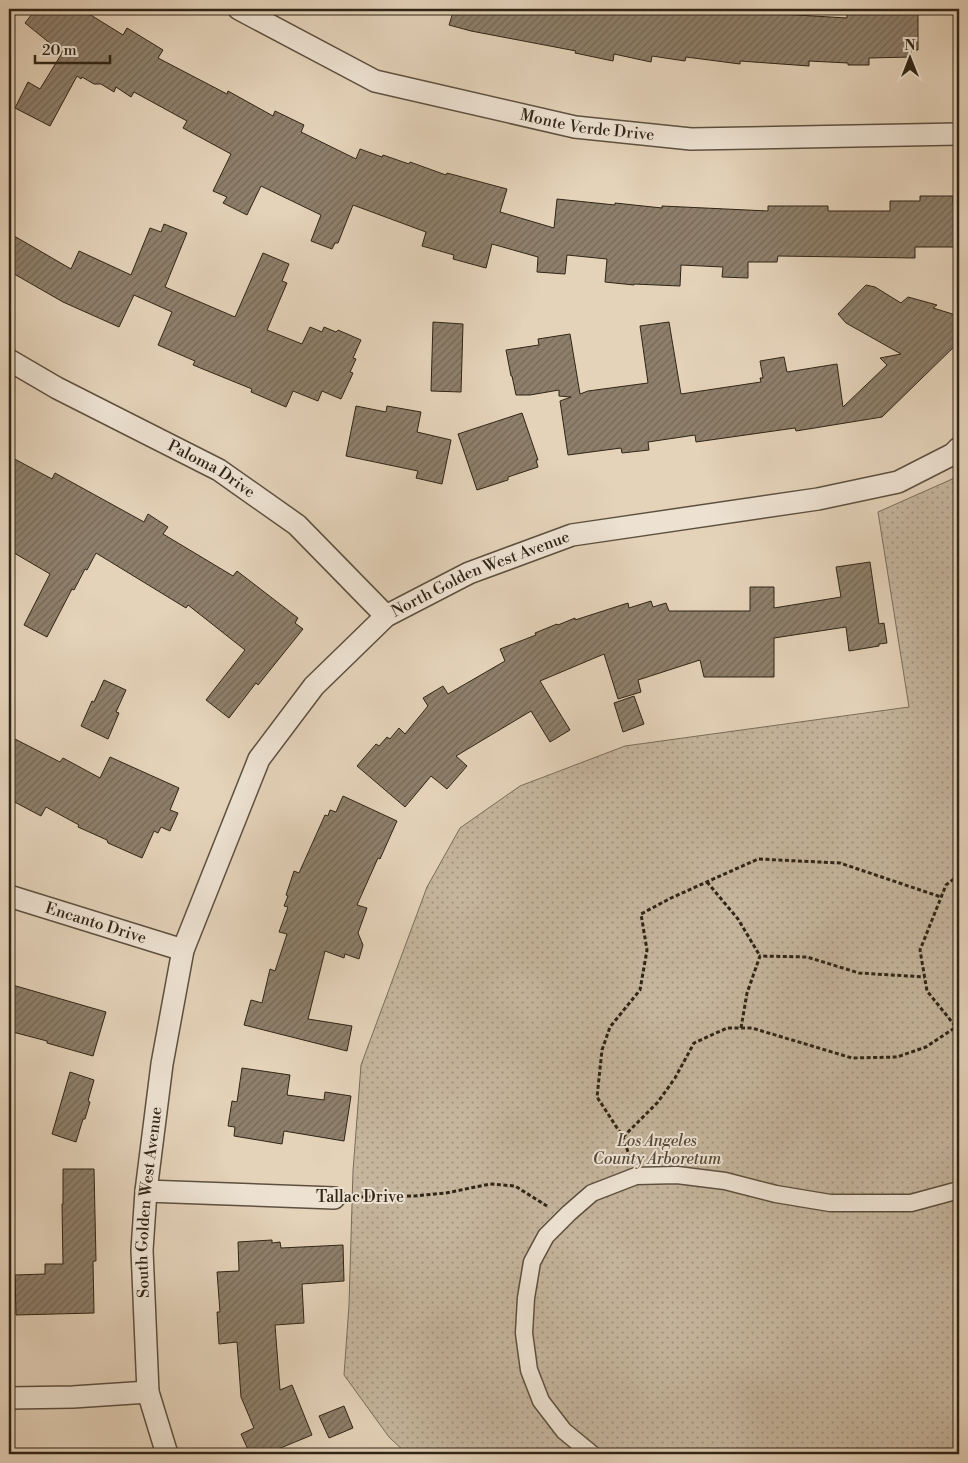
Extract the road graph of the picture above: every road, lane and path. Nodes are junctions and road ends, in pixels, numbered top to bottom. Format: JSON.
{"nodes":[{"id":1,"x":239,"y":9,"type":"edge"},
{"id":2,"x":959,"y":134,"type":"edge"},
{"id":3,"x":9,"y":360,"type":"edge"},
{"id":4,"x":959,"y":448,"type":"edge"},
{"id":5,"x":386,"y":616,"type":"junction"},
{"id":6,"x":959,"y":875,"type":"edge"},
{"id":7,"x":708,"y":882,"type":"junction"},
{"id":8,"x":9,"y":896,"type":"edge"},
{"id":9,"x":941,"y":897,"type":"junction"},
{"id":10,"x":183,"y":950,"type":"junction"},
{"id":11,"x":760,"y":956,"type":"junction"},
{"id":12,"x":925,"y":977,"type":"junction"},
{"id":13,"x":958,"y":1027,"type":"edge"},
{"id":14,"x":741,"y":1028,"type":"junction"},
{"id":15,"x":624,"y":1137,"type":"junction"},
{"id":16,"x":636,"y":1176,"type":"junction"},
{"id":17,"x":959,"y":1190,"type":"edge"},
{"id":18,"x":146,"y":1191,"type":"junction"},
{"id":19,"x":334,"y":1198,"type":"joint"},
{"id":20,"x":565,"y":1217,"type":"junction"},
{"id":21,"x":148,"y":1392,"type":"junction"},
{"id":22,"x":9,"y":1398,"type":"edge"},
{"id":23,"x":167,"y":1454,"type":"edge"},
{"id":24,"x":592,"y":1454,"type":"edge"}],
"edges":[{"from":1,"to":2,"type":"street","name":"Monte Verde Drive"},
{"from":3,"to":5,"type":"street","name":"Paloma Drive"},
{"from":4,"to":5,"type":"street","name":"North Golden West Avenue"},
{"from":5,"to":10,"type":"street","name":"North Golden West Avenue"},
{"from":6,"to":9,"type":"path"},
{"from":7,"to":9,"type":"path"},
{"from":7,"to":11,"type":"path"},
{"from":7,"to":15,"type":"path"},
{"from":8,"to":10,"type":"street","name":"Encanto Drive"},
{"from":9,"to":12,"type":"path"},
{"from":10,"to":18,"type":"street","name":"South Golden West Avenue"},
{"from":11,"to":12,"type":"path"},
{"from":11,"to":14,"type":"path"},
{"from":12,"to":13,"type":"path"},
{"from":13,"to":14,"type":"path"},
{"from":14,"to":15,"type":"path"},
{"from":15,"to":16,"type":"path"},
{"from":16,"to":17,"type":"street"},
{"from":16,"to":20,"type":"street"},
{"from":18,"to":19,"type":"street","name":"Tallac Drive"},
{"from":18,"to":21,"type":"street","name":"South Golden West Avenue"},
{"from":19,"to":20,"type":"path","name":"Tallac Drive"},
{"from":20,"to":24,"type":"street"},
{"from":21,"to":22,"type":"street"},
{"from":21,"to":23,"type":"street","name":"South Golden West Avenue"}]}
